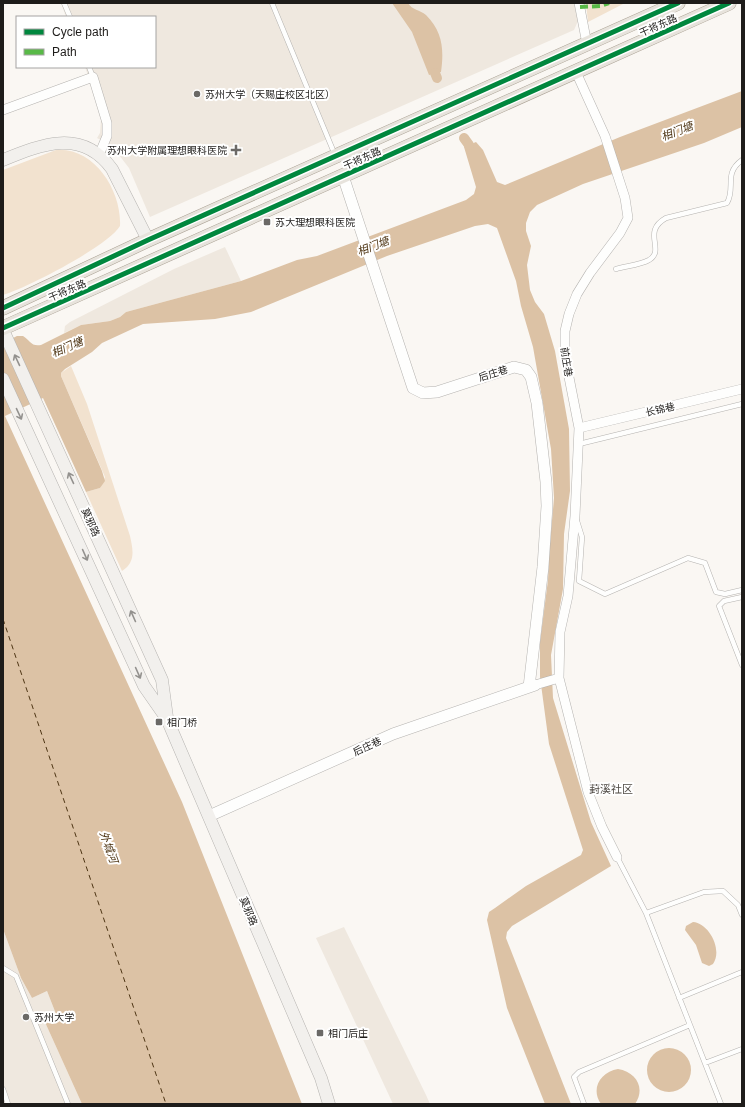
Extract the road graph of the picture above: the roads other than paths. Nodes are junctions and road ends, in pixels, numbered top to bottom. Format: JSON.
{"nodes":[{"id":1,"x":64,"y":3,"type":"edge"},
{"id":2,"x":272,"y":3,"type":"edge"},
{"id":3,"x":579,"y":3,"type":"edge"},
{"id":4,"x":678,"y":3,"type":"edge"},
{"id":5,"x":729,"y":3,"type":"edge"},
{"id":6,"x":70,"y":16,"type":"edge"},
{"id":7,"x":587,"y":44,"type":"junction"},
{"id":8,"x":89,"y":68,"type":"edge"},
{"id":9,"x":576,"y":72,"type":"junction"},
{"id":10,"x":93,"y":77,"type":"junction"},
{"id":11,"x":3,"y":110,"type":"edge"},
{"id":12,"x":99,"y":155,"type":"junction"},
{"id":13,"x":335,"y":156,"type":"junction"},
{"id":14,"x":3,"y":160,"type":"edge"},
{"id":15,"x":742,"y":160,"type":"edge"},
{"id":16,"x":343,"y":176,"type":"junction"},
{"id":17,"x":148,"y":240,"type":"junction"},
{"id":18,"x":616,"y":269,"type":"dead end"},
{"id":19,"x":3,"y":308,"type":"edge"},
{"id":20,"x":3,"y":329,"type":"edge"},
{"id":21,"x":3,"y":378,"type":"edge"},
{"id":22,"x":742,"y":389,"type":"edge"},
{"id":23,"x":742,"y":404,"type":"edge"},
{"id":24,"x":579,"y":428,"type":"junction"},
{"id":25,"x":578,"y":444,"type":"junction"},
{"id":26,"x":575,"y":516,"type":"junction"},
{"id":27,"x":742,"y":590,"type":"edge"},
{"id":28,"x":742,"y":598,"type":"edge"},
{"id":29,"x":742,"y":665,"type":"edge"},
{"id":30,"x":559,"y":678,"type":"junction"},
{"id":31,"x":532,"y":686,"type":"junction"},
{"id":32,"x":167,"y":719,"type":"junction"},
{"id":33,"x":209,"y":816,"type":"junction"},
{"id":34,"x":617,"y":857,"type":"joint"},
{"id":35,"x":646,"y":913,"type":"junction"},
{"id":36,"x":742,"y":916,"type":"edge"},
{"id":37,"x":3,"y":968,"type":"edge"},
{"id":38,"x":742,"y":972,"type":"edge"},
{"id":39,"x":679,"y":998,"type":"junction"},
{"id":40,"x":690,"y":1025,"type":"junction"},
{"id":41,"x":742,"y":1050,"type":"edge"},
{"id":42,"x":705,"y":1064,"type":"junction"},
{"id":43,"x":3,"y":1089,"type":"edge"},
{"id":44,"x":8,"y":1104,"type":"edge"},
{"id":45,"x":68,"y":1104,"type":"edge"},
{"id":46,"x":329,"y":1104,"type":"edge"},
{"id":47,"x":584,"y":1104,"type":"edge"},
{"id":48,"x":721,"y":1104,"type":"edge"}],
"edges":[{"from":1,"to":6,"type":"lane"},
{"from":2,"to":13,"type":"lane"},
{"from":3,"to":7,"type":"street"},
{"from":4,"to":7,"type":"main road","name":"干将东路"},
{"from":5,"to":9,"type":"main road","name":"干将东路"},
{"from":7,"to":13,"type":"main road","name":"干将东路"},
{"from":8,"to":10,"type":"lane"},
{"from":9,"to":16,"type":"main road","name":"干将东路"},
{"from":9,"to":24,"type":"street","name":"前庄巷"},
{"from":10,"to":11,"type":"street"},
{"from":10,"to":12,"type":"street"},
{"from":12,"to":14,"type":"main road"},
{"from":12,"to":17,"type":"main road"},
{"from":13,"to":17,"type":"main road","name":"干将东路"},
{"from":15,"to":18,"type":"lane"},
{"from":16,"to":20,"type":"main road","name":"干将东路"},
{"from":16,"to":31,"type":"street","name":"后庄巷"},
{"from":17,"to":19,"type":"main road","name":"干将东路"},
{"from":32,"to":20,"type":"main road","name":"莫邪路","one_way":true},
{"from":21,"to":32,"type":"main road","name":"莫邪路","one_way":true},
{"from":22,"to":24,"type":"street","name":"长锦巷"},
{"from":23,"to":25,"type":"lane"},
{"from":24,"to":25,"type":"street","name":"前庄巷"},
{"from":25,"to":26,"type":"street","name":"前庄巷"},
{"from":26,"to":27,"type":"lane"},
{"from":26,"to":30,"type":"street","name":"前庄巷"},
{"from":28,"to":29,"type":"lane"},
{"from":30,"to":31,"type":"street","name":"后庄巷"},
{"from":30,"to":34,"type":"street","name":"前庄巷"},
{"from":31,"to":33,"type":"street","name":"后庄巷"},
{"from":32,"to":33,"type":"main road","name":"莫邪路"},
{"from":33,"to":46,"type":"main road","name":"莫邪路"},
{"from":34,"to":35,"type":"lane"},
{"from":35,"to":36,"type":"lane"},
{"from":35,"to":39,"type":"lane"},
{"from":37,"to":45,"type":"lane"},
{"from":38,"to":39,"type":"lane"},
{"from":39,"to":40,"type":"lane"},
{"from":40,"to":42,"type":"lane"},
{"from":40,"to":47,"type":"lane"},
{"from":41,"to":42,"type":"lane"},
{"from":42,"to":48,"type":"lane"},
{"from":43,"to":44,"type":"lane"}]}
